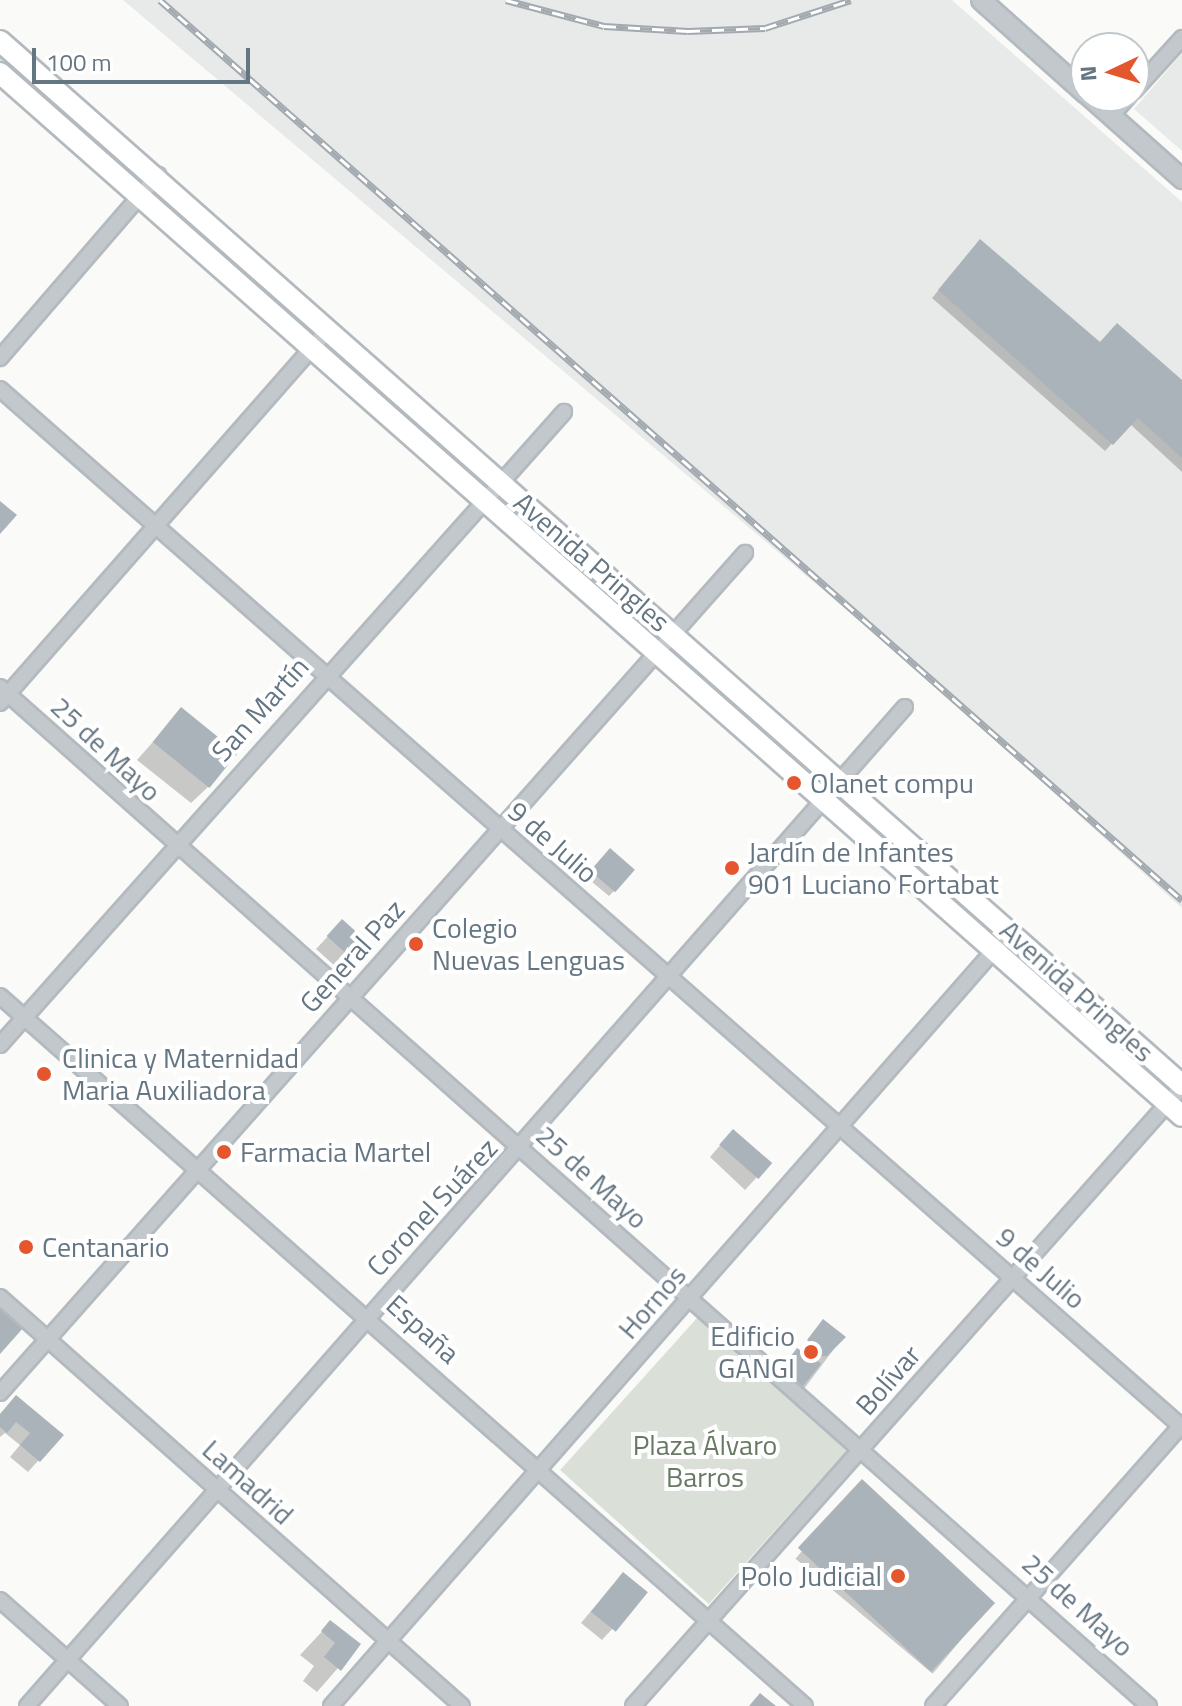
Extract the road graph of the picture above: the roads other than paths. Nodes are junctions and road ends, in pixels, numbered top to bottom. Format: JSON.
{"nodes":[{"id":1,"x":981,"y":0,"type":"edge"},
{"id":2,"x":1182,"y":38,"type":"edge"},
{"id":3,"x":0,"y":41,"type":"edge"},
{"id":4,"x":0,"y":73,"type":"edge"},
{"id":5,"x":1150,"y":73,"type":"edge"},
{"id":6,"x":1070,"y":80,"type":"edge"},
{"id":7,"x":1106,"y":112,"type":"edge"},
{"id":8,"x":1115,"y":112,"type":"edge"},
{"id":9,"x":1111,"y":116,"type":"junction"},
{"id":10,"x":158,"y":175,"type":"junction"},
{"id":11,"x":1182,"y":179,"type":"edge"},
{"id":12,"x":142,"y":197,"type":"junction"},
{"id":13,"x":329,"y":329,"type":"junction"},
{"id":14,"x":312,"y":348,"type":"junction"},
{"id":15,"x":0,"y":358,"type":"edge"},
{"id":16,"x":0,"y":389,"type":"edge"},
{"id":17,"x":564,"y":412,"type":"dead end"},
{"id":18,"x":503,"y":484,"type":"junction"},
{"id":19,"x":486,"y":504,"type":"junction"},
{"id":20,"x":154,"y":523,"type":"junction"},
{"id":21,"x":745,"y":553,"type":"dead end"},
{"id":22,"x":673,"y":634,"type":"junction"},
{"id":23,"x":657,"y":655,"type":"junction"},
{"id":24,"x":323,"y":677,"type":"junction"},
{"id":25,"x":3,"y":694,"type":"edge"},
{"id":26,"x":905,"y":707,"type":"dead end"},
{"id":27,"x":839,"y":779,"type":"junction"},
{"id":28,"x":824,"y":796,"type":"junction"},
{"id":29,"x":498,"y":829,"type":"junction"},
{"id":30,"x":172,"y":845,"type":"junction"},
{"id":31,"x":1010,"y":932,"type":"junction"},
{"id":32,"x":996,"y":951,"type":"junction"},
{"id":33,"x":671,"y":976,"type":"junction"},
{"id":34,"x":0,"y":996,"type":"edge"},
{"id":35,"x":348,"y":1001,"type":"junction"},
{"id":36,"x":24,"y":1017,"type":"junction"},
{"id":37,"x":0,"y":1045,"type":"edge"},
{"id":38,"x":1179,"y":1098,"type":"edge"},
{"id":39,"x":838,"y":1129,"type":"junction"},
{"id":40,"x":521,"y":1149,"type":"junction"},
{"id":41,"x":195,"y":1168,"type":"junction"},
{"id":42,"x":1012,"y":1277,"type":"junction"},
{"id":43,"x":0,"y":1297,"type":"edge"},
{"id":44,"x":689,"y":1299,"type":"junction"},
{"id":45,"x":368,"y":1314,"type":"junction"},
{"id":46,"x":47,"y":1337,"type":"junction"},
{"id":47,"x":0,"y":1393,"type":"edge"},
{"id":48,"x":1182,"y":1426,"type":"edge"},
{"id":49,"x":864,"y":1448,"type":"junction"},
{"id":50,"x":538,"y":1468,"type":"junction"},
{"id":51,"x":217,"y":1488,"type":"junction"},
{"id":52,"x":1032,"y":1598,"type":"junction"},
{"id":53,"x":0,"y":1600,"type":"edge"},
{"id":54,"x":710,"y":1620,"type":"junction"},
{"id":55,"x":387,"y":1640,"type":"junction"},
{"id":56,"x":68,"y":1661,"type":"junction"},
{"id":57,"x":27,"y":1706,"type":"edge"},
{"id":58,"x":120,"y":1706,"type":"edge"},
{"id":59,"x":331,"y":1706,"type":"edge"},
{"id":60,"x":462,"y":1706,"type":"edge"},
{"id":61,"x":633,"y":1706,"type":"edge"},
{"id":62,"x":805,"y":1706,"type":"edge"},
{"id":63,"x":933,"y":1706,"type":"edge"},
{"id":64,"x":1149,"y":1706,"type":"edge"}],
"edges":[{"from":1,"to":6,"type":"street"},
{"from":2,"to":5,"type":"street"},
{"from":3,"to":10,"type":"main road","name":"Avenida Pringles"},
{"from":4,"to":12,"type":"main road","name":"Avenida Pringles"},
{"from":7,"to":9,"type":"street"},
{"from":8,"to":9,"type":"street"},
{"from":9,"to":11,"type":"street"},
{"from":10,"to":12,"type":"street"},
{"from":10,"to":13,"type":"main road","name":"Avenida Pringles"},
{"from":12,"to":14,"type":"main road","name":"Avenida Pringles"},
{"from":12,"to":15,"type":"street"},
{"from":13,"to":14,"type":"street"},
{"from":13,"to":18,"type":"main road","name":"Avenida Pringles"},
{"from":14,"to":19,"type":"main road","name":"Avenida Pringles"},
{"from":14,"to":20,"type":"street"},
{"from":16,"to":20,"type":"street","name":"9 de Julio"},
{"from":17,"to":18,"type":"street","name":"San Martín"},
{"from":18,"to":19,"type":"street","name":"San Martín"},
{"from":18,"to":22,"type":"main road","name":"Avenida Pringles"},
{"from":19,"to":23,"type":"main road","name":"Avenida Pringles"},
{"from":19,"to":24,"type":"street","name":"San Martín"},
{"from":20,"to":24,"type":"street","name":"9 de Julio"},
{"from":20,"to":25,"type":"street"},
{"from":21,"to":22,"type":"street","name":"General Paz"},
{"from":22,"to":23,"type":"street","name":"General Paz"},
{"from":22,"to":27,"type":"main road","name":"Avenida Pringles"},
{"from":23,"to":28,"type":"main road","name":"Avenida Pringles"},
{"from":23,"to":29,"type":"street","name":"General Paz"},
{"from":24,"to":29,"type":"street","name":"9 de Julio"},
{"from":24,"to":30,"type":"street","name":"San Martín"},
{"from":25,"to":30,"type":"street","name":"25 de Mayo"},
{"from":26,"to":27,"type":"street","name":"Coronel Suárez"},
{"from":27,"to":28,"type":"street","name":"Coronel Suárez"},
{"from":27,"to":31,"type":"main road","name":"Avenida Pringles"},
{"from":28,"to":32,"type":"main road","name":"Avenida Pringles"},
{"from":28,"to":33,"type":"street","name":"Coronel Suárez"},
{"from":29,"to":33,"type":"street","name":"9 de Julio"},
{"from":29,"to":35,"type":"street","name":"General Paz"},
{"from":30,"to":35,"type":"street","name":"25 de Mayo"},
{"from":30,"to":36,"type":"street","name":"San Martín"},
{"from":31,"to":32,"type":"street","name":"Hornos"},
{"from":31,"to":38,"type":"main road","name":"Avenida Pringles"},
{"from":32,"to":38,"type":"main road","name":"Avenida Pringles"},
{"from":32,"to":39,"type":"street","name":"Hornos"},
{"from":33,"to":39,"type":"street","name":"9 de Julio"},
{"from":33,"to":40,"type":"street","name":"Coronel Suárez"},
{"from":34,"to":36,"type":"street","name":"España"},
{"from":35,"to":40,"type":"street","name":"25 de Mayo"},
{"from":35,"to":41,"type":"street","name":"General Paz"},
{"from":36,"to":37,"type":"street","name":"San Martín"},
{"from":36,"to":41,"type":"street","name":"España"},
{"from":38,"to":42,"type":"street","name":"Bolívar"},
{"from":39,"to":42,"type":"street","name":"9 de Julio"},
{"from":39,"to":44,"type":"street","name":"Hornos"},
{"from":40,"to":44,"type":"street","name":"25 de Mayo"},
{"from":40,"to":45,"type":"street","name":"Coronel Suárez"},
{"from":41,"to":45,"type":"street","name":"España"},
{"from":41,"to":46,"type":"street","name":"General Paz"},
{"from":42,"to":48,"type":"street","name":"9 de Julio"},
{"from":42,"to":49,"type":"street","name":"Bolívar"},
{"from":43,"to":46,"type":"street","name":"Lamadrid"},
{"from":44,"to":49,"type":"street","name":"25 de Mayo"},
{"from":44,"to":50,"type":"street","name":"Hornos"},
{"from":45,"to":50,"type":"street","name":"España"},
{"from":45,"to":51,"type":"street","name":"Coronel Suárez"},
{"from":46,"to":47,"type":"street","name":"General Paz"},
{"from":46,"to":51,"type":"street","name":"Lamadrid"},
{"from":48,"to":52,"type":"street"},
{"from":49,"to":52,"type":"street","name":"25 de Mayo"},
{"from":49,"to":54,"type":"street","name":"Bolívar"},
{"from":50,"to":54,"type":"street","name":"España"},
{"from":50,"to":55,"type":"street","name":"Hornos"},
{"from":51,"to":55,"type":"street","name":"Lamadrid"},
{"from":51,"to":56,"type":"street","name":"Coronel Suárez"},
{"from":52,"to":63,"type":"street"},
{"from":52,"to":64,"type":"street","name":"25 de Mayo"},
{"from":53,"to":56,"type":"street"},
{"from":54,"to":61,"type":"street","name":"Bolívar"},
{"from":54,"to":62,"type":"street","name":"España"},
{"from":55,"to":59,"type":"street","name":"Hornos"},
{"from":55,"to":60,"type":"street","name":"Lamadrid"},
{"from":56,"to":57,"type":"street","name":"Coronel Suárez"},
{"from":56,"to":58,"type":"street"}]}
